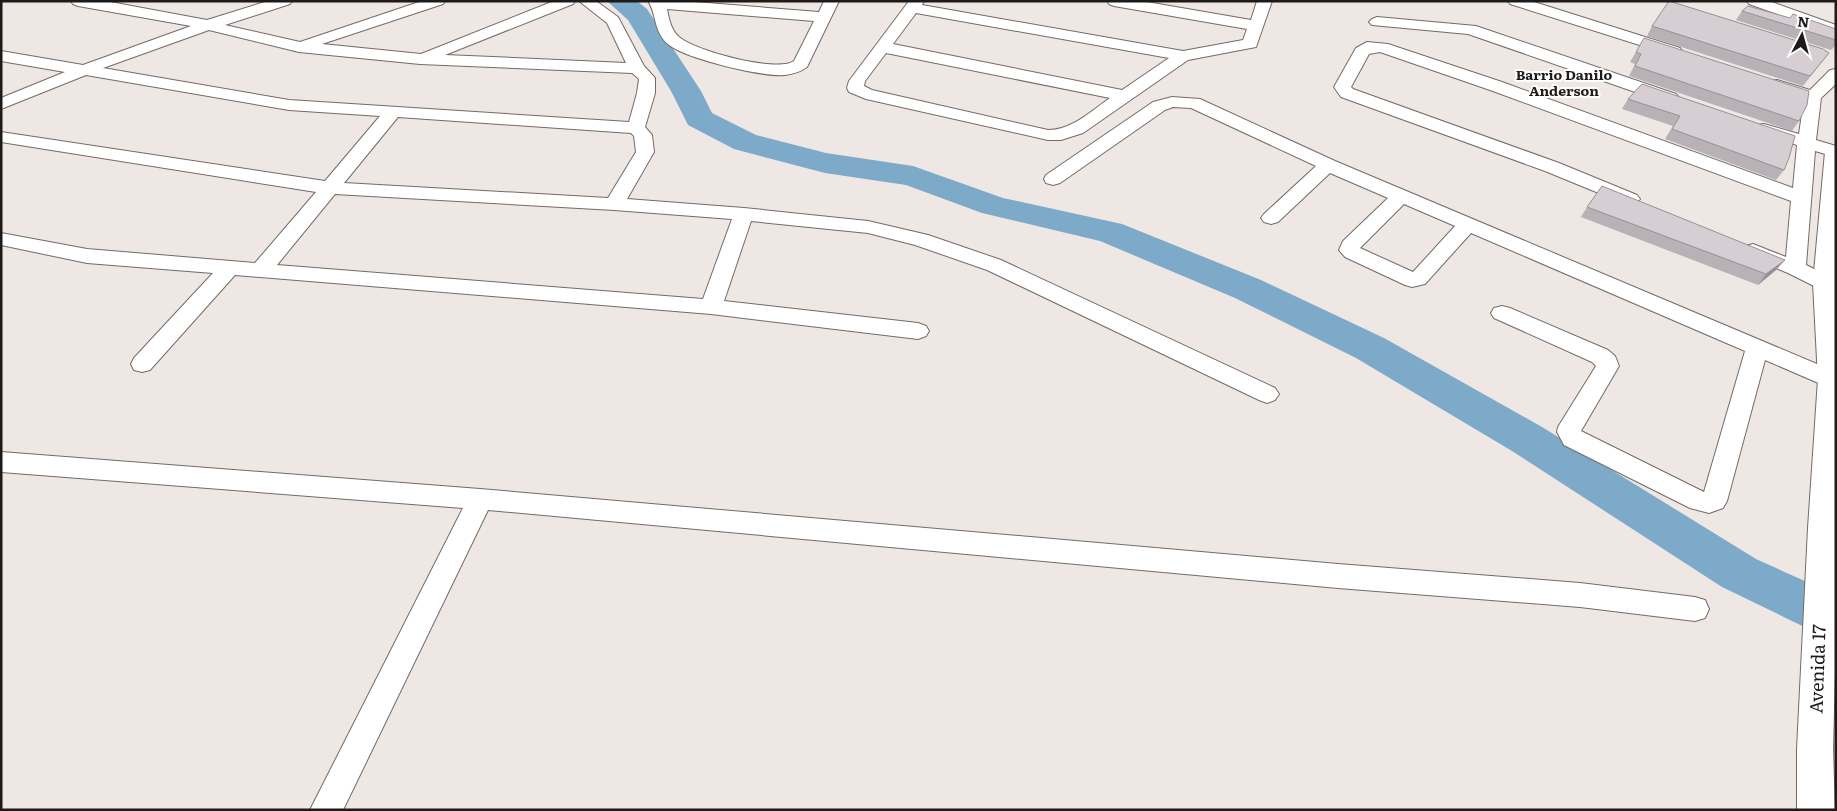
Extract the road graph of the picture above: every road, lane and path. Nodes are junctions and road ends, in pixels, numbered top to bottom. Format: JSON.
{"nodes":[{"id":1,"x":264,"y":1,"type":"edge"},
{"id":2,"x":285,"y":1,"type":"edge"},
{"id":3,"x":438,"y":1,"type":"edge"},
{"id":4,"x":568,"y":1,"type":"edge"},
{"id":5,"x":586,"y":1,"type":"edge"},
{"id":6,"x":832,"y":1,"type":"edge"},
{"id":7,"x":1114,"y":1,"type":"edge"},
{"id":8,"x":1265,"y":1,"type":"edge"},
{"id":9,"x":1515,"y":1,"type":"edge"},
{"id":10,"x":1754,"y":1,"type":"edge"},
{"id":11,"x":91,"y":2,"type":"edge"},
{"id":12,"x":657,"y":2,"type":"edge"},
{"id":13,"x":914,"y":5,"type":"edge"},
{"id":14,"x":823,"y":17,"type":"junction"},
{"id":15,"x":1377,"y":22,"type":"dead end"},
{"id":16,"x":200,"y":24,"type":"junction"},
{"id":17,"x":1256,"y":26,"type":"junction"},
{"id":18,"x":1836,"y":30,"type":"edge"},
{"id":19,"x":299,"y":47,"type":"junction"},
{"id":20,"x":882,"y":47,"type":"junction"},
{"id":21,"x":1,"y":56,"type":"edge"},
{"id":22,"x":1184,"y":56,"type":"junction"},
{"id":23,"x":1693,"y":57,"type":"edge"},
{"id":24,"x":420,"y":59,"type":"junction"},
{"id":25,"x":1833,"y":66,"type":"edge"},
{"id":26,"x":75,"y":68,"type":"junction"},
{"id":27,"x":637,"y":68,"type":"junction"},
{"id":28,"x":1758,"y":79,"type":"edge"},
{"id":29,"x":1,"y":96,"type":"edge"},
{"id":30,"x":1126,"y":96,"type":"junction"},
{"id":31,"x":1813,"y":97,"type":"junction"},
{"id":32,"x":1685,"y":102,"type":"edge"},
{"id":33,"x":1,"y":104,"type":"edge"},
{"id":34,"x":394,"y":112,"type":"junction"},
{"id":35,"x":1750,"y":125,"type":"edge"},
{"id":36,"x":636,"y":128,"type":"junction"},
{"id":37,"x":1,"y":137,"type":"edge"},
{"id":38,"x":1806,"y":144,"type":"junction"},
{"id":39,"x":1836,"y":152,"type":"edge"},
{"id":40,"x":1328,"y":165,"type":"junction"},
{"id":41,"x":1053,"y":180,"type":"dead end"},
{"id":42,"x":330,"y":188,"type":"junction"},
{"id":43,"x":1401,"y":196,"type":"junction"},
{"id":44,"x":1801,"y":198,"type":"junction"},
{"id":45,"x":614,"y":204,"type":"junction"},
{"id":46,"x":1642,"y":204,"type":"edge"},
{"id":47,"x":744,"y":214,"type":"junction"},
{"id":48,"x":1271,"y":218,"type":"dead end"},
{"id":49,"x":1468,"y":224,"type":"junction"},
{"id":50,"x":1,"y":239,"type":"edge"},
{"id":51,"x":1741,"y":246,"type":"edge"},
{"id":52,"x":1795,"y":268,"type":"junction"},
{"id":53,"x":230,"y":269,"type":"junction"},
{"id":54,"x":260,"y":271,"type":"junction"},
{"id":55,"x":1825,"y":283,"type":"junction"},
{"id":56,"x":711,"y":307,"type":"junction"},
{"id":57,"x":1502,"y":313,"type":"dead end"},
{"id":58,"x":918,"y":331,"type":"dead end"},
{"id":59,"x":1758,"y":349,"type":"junction"},
{"id":60,"x":142,"y":364,"type":"dead end"},
{"id":61,"x":1831,"y":379,"type":"junction"},
{"id":62,"x":1268,"y":394,"type":"dead end"},
{"id":63,"x":1,"y":462,"type":"edge"},
{"id":64,"x":480,"y":499,"type":"junction"},
{"id":65,"x":1695,"y":609,"type":"dead end"},
{"id":66,"x":326,"y":810,"type":"edge"},
{"id":67,"x":1816,"y":810,"type":"edge"}],
"edges":[{"from":1,"to":16,"type":"street"},
{"from":2,"to":16,"type":"street"},
{"from":3,"to":19,"type":"street"},
{"from":4,"to":24,"type":"street"},
{"from":5,"to":27,"type":"street"},
{"from":6,"to":14,"type":"street"},
{"from":7,"to":17,"type":"street"},
{"from":8,"to":17,"type":"street"},
{"from":9,"to":23,"type":"street"},
{"from":10,"to":18,"type":"street"},
{"from":11,"to":16,"type":"street"},
{"from":12,"to":14,"type":"street"},
{"from":12,"to":14,"type":"street"},
{"from":13,"to":20,"type":"street"},
{"from":13,"to":22,"type":"street"},
{"from":15,"to":32,"type":"street"},
{"from":16,"to":19,"type":"street"},
{"from":16,"to":26,"type":"street"},
{"from":17,"to":22,"type":"street"},
{"from":19,"to":24,"type":"street"},
{"from":20,"to":30,"type":"street"},
{"from":20,"to":30,"type":"street"},
{"from":21,"to":26,"type":"street"},
{"from":22,"to":30,"type":"street"},
{"from":24,"to":27,"type":"street"},
{"from":25,"to":31,"type":"street"},
{"from":26,"to":29,"type":"street"},
{"from":26,"to":33,"type":"street"},
{"from":26,"to":34,"type":"street"},
{"from":27,"to":36,"type":"street"},
{"from":28,"to":31,"type":"street"},
{"from":31,"to":38,"type":"street"},
{"from":34,"to":36,"type":"street"},
{"from":34,"to":42,"type":"street"},
{"from":35,"to":38,"type":"street"},
{"from":36,"to":45,"type":"street"},
{"from":37,"to":42,"type":"street"},
{"from":38,"to":39,"type":"street"},
{"from":38,"to":44,"type":"street"},
{"from":39,"to":55,"type":"main road","name":"Avenida 17"},
{"from":40,"to":41,"type":"street"},
{"from":40,"to":43,"type":"street"},
{"from":40,"to":48,"type":"street"},
{"from":42,"to":45,"type":"street"},
{"from":42,"to":54,"type":"street"},
{"from":43,"to":49,"type":"street"},
{"from":43,"to":49,"type":"street"},
{"from":44,"to":46,"type":"street"},
{"from":44,"to":52,"type":"street"},
{"from":45,"to":47,"type":"street"},
{"from":47,"to":56,"type":"street"},
{"from":47,"to":62,"type":"street"},
{"from":49,"to":59,"type":"street"},
{"from":50,"to":53,"type":"street"},
{"from":51,"to":52,"type":"street"},
{"from":52,"to":55,"type":"street"},
{"from":53,"to":54,"type":"street"},
{"from":53,"to":60,"type":"street"},
{"from":54,"to":56,"type":"street"},
{"from":55,"to":61,"type":"main road","name":"Avenida 17"},
{"from":56,"to":58,"type":"street"},
{"from":57,"to":59,"type":"street"},
{"from":59,"to":61,"type":"street"},
{"from":61,"to":67,"type":"main road","name":"Avenida 17"},
{"from":63,"to":64,"type":"street"},
{"from":64,"to":65,"type":"street"},
{"from":64,"to":66,"type":"street"}]}
